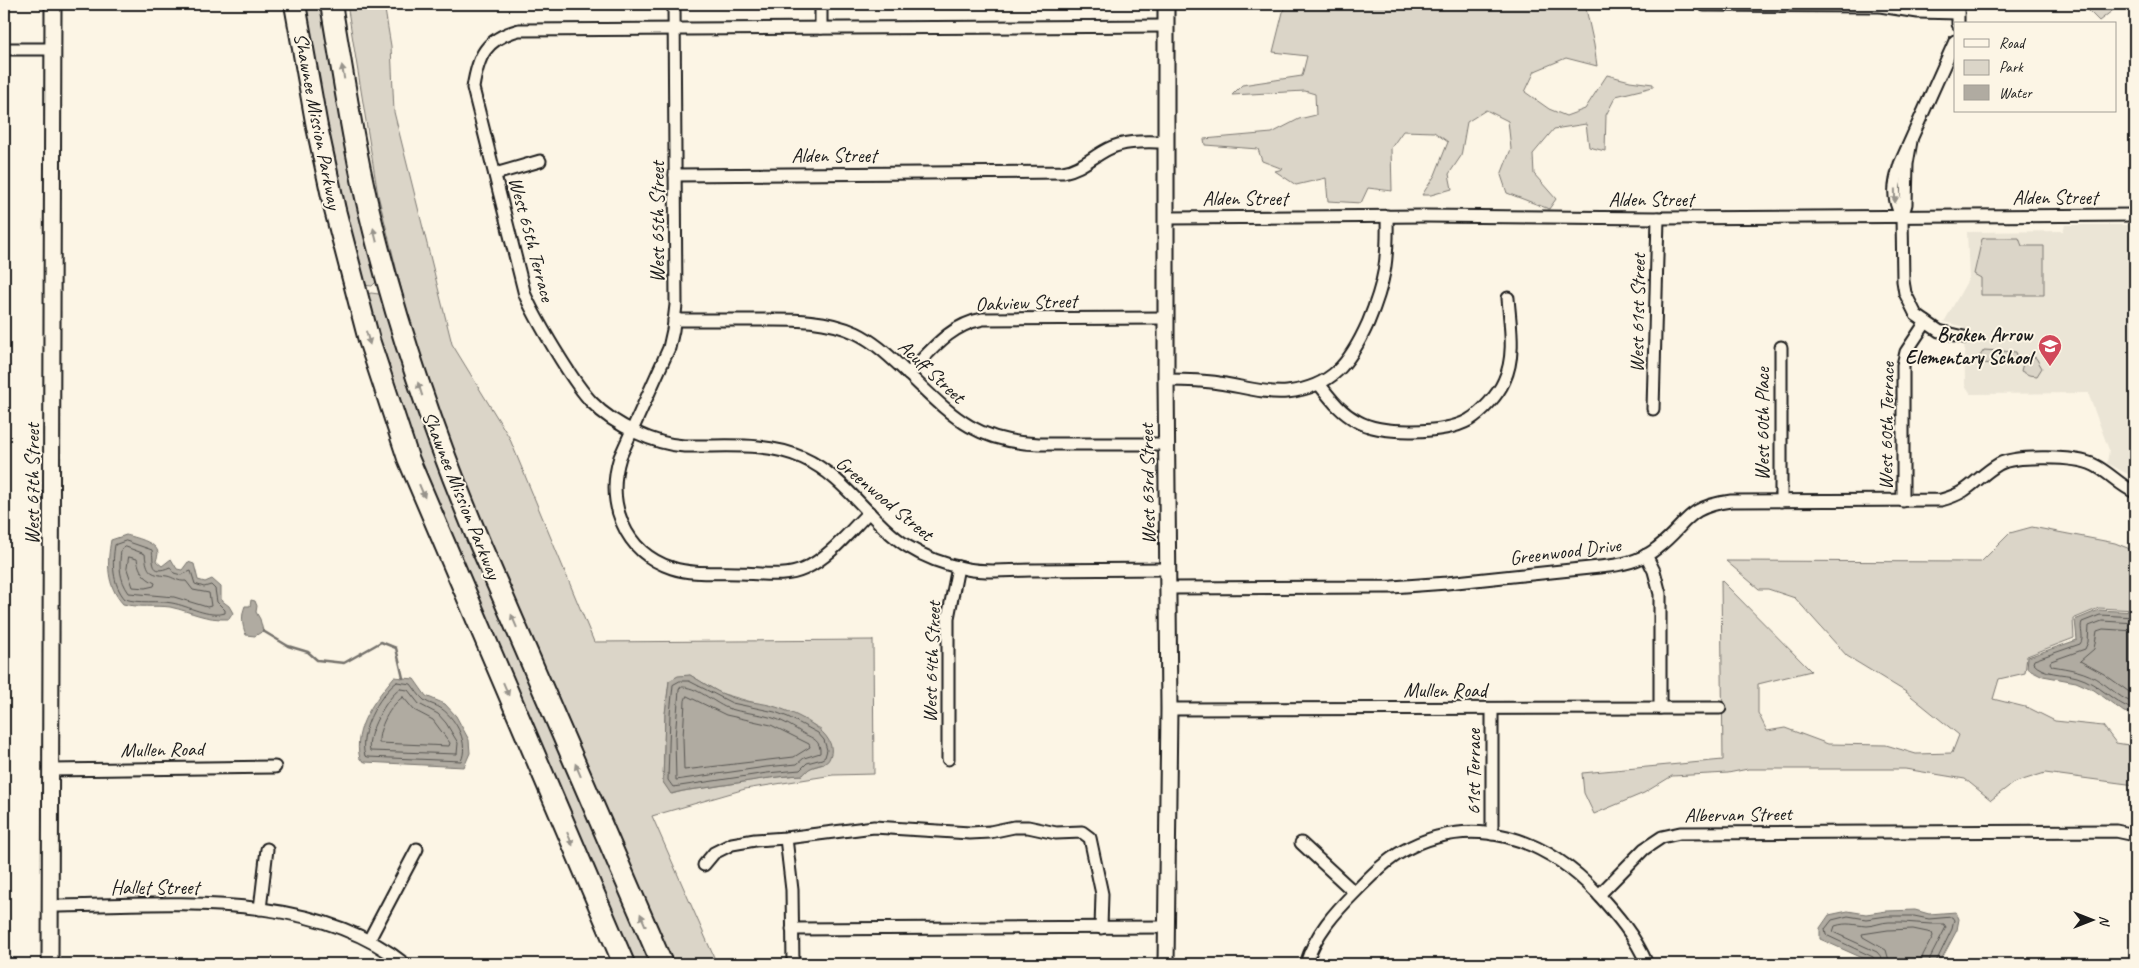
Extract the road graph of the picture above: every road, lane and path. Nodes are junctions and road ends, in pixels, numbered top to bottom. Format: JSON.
{"nodes":[{"id":1,"x":53,"y":4,"type":"edge"},
{"id":2,"x":331,"y":4,"type":"edge"},
{"id":3,"x":339,"y":4,"type":"edge"},
{"id":4,"x":674,"y":4,"type":"edge"},
{"id":5,"x":821,"y":4,"type":"edge"},
{"id":6,"x":1166,"y":4,"type":"edge"},
{"id":7,"x":295,"y":5,"type":"edge"},
{"id":8,"x":1704,"y":5,"type":"dead end"},
{"id":9,"x":1958,"y":13,"type":"edge"},
{"id":10,"x":1166,"y":26,"type":"junction"},
{"id":11,"x":674,"y":28,"type":"junction"},
{"id":12,"x":821,"y":28,"type":"junction"},
{"id":13,"x":338,"y":43,"type":"junction"},
{"id":14,"x":1954,"y":43,"type":"edge"},
{"id":15,"x":4,"y":49,"type":"edge"},
{"id":16,"x":53,"y":49,"type":"junction"},
{"id":17,"x":1166,"y":142,"type":"junction"},
{"id":18,"x":540,"y":161,"type":"dead end"},
{"id":19,"x":495,"y":174,"type":"junction"},
{"id":20,"x":675,"y":174,"type":"junction"},
{"id":21,"x":2135,"y":215,"type":"edge"},
{"id":22,"x":1387,"y":216,"type":"junction"},
{"id":23,"x":1902,"y":216,"type":"junction"},
{"id":24,"x":1166,"y":218,"type":"junction"},
{"id":25,"x":1658,"y":218,"type":"junction"},
{"id":26,"x":1508,"y":298,"type":"dead end"},
{"id":27,"x":1166,"y":318,"type":"junction"},
{"id":28,"x":674,"y":320,"type":"junction"},
{"id":29,"x":1926,"y":322,"type":"junction"},
{"id":30,"x":1964,"y":337,"type":"dead end"},
{"id":31,"x":1781,"y":347,"type":"dead end"},
{"id":32,"x":908,"y":374,"type":"junction"},
{"id":33,"x":1166,"y":380,"type":"junction"},
{"id":34,"x":1319,"y":384,"type":"junction"},
{"id":35,"x":1653,"y":409,"type":"dead end"},
{"id":36,"x":632,"y":431,"type":"junction"},
{"id":37,"x":1166,"y":444,"type":"junction"},
{"id":38,"x":2135,"y":492,"type":"edge"},
{"id":39,"x":1781,"y":501,"type":"junction"},
{"id":40,"x":1903,"y":501,"type":"junction"},
{"id":41,"x":869,"y":512,"type":"junction"},
{"id":42,"x":1646,"y":555,"type":"junction"},
{"id":43,"x":958,"y":567,"type":"junction"},
{"id":44,"x":1168,"y":569,"type":"junction"},
{"id":45,"x":1168,"y":588,"type":"junction"},
{"id":46,"x":1492,"y":708,"type":"junction"},
{"id":47,"x":1660,"y":708,"type":"junction"},
{"id":48,"x":1720,"y":708,"type":"dead end"},
{"id":49,"x":1169,"y":709,"type":"junction"},
{"id":50,"x":948,"y":759,"type":"dead end"},
{"id":51,"x":274,"y":767,"type":"dead end"},
{"id":52,"x":50,"y":770,"type":"junction"},
{"id":53,"x":1492,"y":834,"type":"junction"},
{"id":54,"x":2135,"y":835,"type":"edge"},
{"id":55,"x":786,"y":838,"type":"junction"},
{"id":56,"x":1301,"y":843,"type":"dead end"},
{"id":57,"x":267,"y":849,"type":"dead end"},
{"id":58,"x":417,"y":849,"type":"dead end"},
{"id":59,"x":704,"y":865,"type":"dead end"},
{"id":60,"x":1354,"y":892,"type":"junction"},
{"id":61,"x":1599,"y":895,"type":"junction"},
{"id":62,"x":50,"y":906,"type":"junction"},
{"id":63,"x":260,"y":909,"type":"junction"},
{"id":64,"x":1167,"y":927,"type":"junction"},
{"id":65,"x":1101,"y":928,"type":"junction"},
{"id":66,"x":792,"y":929,"type":"junction"},
{"id":67,"x":369,"y":940,"type":"junction"},
{"id":68,"x":50,"y":964,"type":"edge"},
{"id":69,"x":406,"y":964,"type":"edge"},
{"id":70,"x":624,"y":964,"type":"edge"},
{"id":71,"x":662,"y":964,"type":"edge"},
{"id":72,"x":793,"y":964,"type":"edge"},
{"id":73,"x":1166,"y":964,"type":"edge"},
{"id":74,"x":1306,"y":964,"type":"edge"},
{"id":75,"x":1647,"y":964,"type":"edge"}],
"edges":[{"from":1,"to":16,"type":"street","name":"West 67th Street"},
{"from":2,"to":13,"type":"highway","name":"Shawnee Mission Parkway"},
{"from":3,"to":13,"type":"highway"},
{"from":4,"to":11,"type":"street","name":"West 65th Street"},
{"from":5,"to":12,"type":"street"},
{"from":6,"to":10,"type":"street","name":"West 63rd Street"},
{"from":7,"to":70,"type":"highway","name":"Shawnee Mission Parkway","one_way":true},
{"from":8,"to":9,"type":"street"},
{"from":10,"to":12,"type":"street"},
{"from":10,"to":17,"type":"street","name":"West 63rd Street"},
{"from":11,"to":12,"type":"street"},
{"from":11,"to":19,"type":"street","name":"West 65th Terrace"},
{"from":11,"to":20,"type":"street","name":"West 65th Street"},
{"from":71,"to":13,"type":"highway","name":"Shawnee Mission Parkway","one_way":true},
{"from":14,"to":23,"type":"street"},
{"from":15,"to":16,"type":"street"},
{"from":16,"to":52,"type":"street","name":"West 67th Street"},
{"from":17,"to":20,"type":"street","name":"Alden Street"},
{"from":17,"to":24,"type":"street","name":"West 63rd Street"},
{"from":18,"to":19,"type":"street"},
{"from":19,"to":36,"type":"street","name":"West 65th Terrace"},
{"from":20,"to":28,"type":"street","name":"West 65th Street"},
{"from":21,"to":23,"type":"street","name":"Alden Street"},
{"from":22,"to":24,"type":"street","name":"Alden Street"},
{"from":22,"to":25,"type":"street","name":"Alden Street"},
{"from":22,"to":34,"type":"street"},
{"from":23,"to":25,"type":"street","name":"Alden Street"},
{"from":23,"to":29,"type":"street"},
{"from":24,"to":27,"type":"street","name":"West 63rd Street"},
{"from":25,"to":35,"type":"street","name":"West 61st Street"},
{"from":26,"to":34,"type":"street"},
{"from":27,"to":32,"type":"street","name":"Oakview Street"},
{"from":27,"to":33,"type":"street","name":"West 63rd Street"},
{"from":28,"to":32,"type":"street","name":"Acuff Street"},
{"from":28,"to":36,"type":"street","name":"West 65th Street"},
{"from":29,"to":30,"type":"street"},
{"from":29,"to":40,"type":"street","name":"West 60th Terrace"},
{"from":31,"to":39,"type":"street","name":"West 60th Place"},
{"from":32,"to":37,"type":"street","name":"Acuff Street"},
{"from":33,"to":34,"type":"street"},
{"from":33,"to":37,"type":"street","name":"West 63rd Street"},
{"from":36,"to":41,"type":"street","name":"Greenwood Street"},
{"from":36,"to":41,"type":"street"},
{"from":37,"to":44,"type":"street","name":"West 63rd Street"},
{"from":38,"to":40,"type":"street","name":"Greenwood Drive"},
{"from":39,"to":40,"type":"street","name":"Greenwood Drive"},
{"from":39,"to":42,"type":"street","name":"Greenwood Drive"},
{"from":41,"to":43,"type":"street","name":"Greenwood Street"},
{"from":42,"to":45,"type":"street","name":"Greenwood Drive"},
{"from":42,"to":47,"type":"street"},
{"from":43,"to":44,"type":"street","name":"Greenwood Street"},
{"from":43,"to":50,"type":"street","name":"West 64th Street"},
{"from":44,"to":45,"type":"street","name":"West 63rd Street"},
{"from":45,"to":49,"type":"street","name":"West 63rd Street"},
{"from":46,"to":47,"type":"street","name":"Mullen Road"},
{"from":46,"to":49,"type":"street","name":"Mullen Road"},
{"from":46,"to":53,"type":"street","name":"61st Terrace"},
{"from":47,"to":48,"type":"street","name":"Mullen Road"},
{"from":49,"to":64,"type":"street","name":"West 63rd Street"},
{"from":51,"to":52,"type":"street","name":"Mullen Road"},
{"from":52,"to":62,"type":"street","name":"West 67th Street"},
{"from":53,"to":60,"type":"street"},
{"from":53,"to":61,"type":"street"},
{"from":54,"to":61,"type":"street","name":"Albervan Street"},
{"from":55,"to":59,"type":"street"},
{"from":55,"to":65,"type":"street"},
{"from":55,"to":66,"type":"street"},
{"from":56,"to":60,"type":"street"},
{"from":57,"to":63,"type":"street"},
{"from":58,"to":67,"type":"street"},
{"from":60,"to":74,"type":"street"},
{"from":61,"to":75,"type":"street"},
{"from":62,"to":63,"type":"street","name":"Hallet Street"},
{"from":62,"to":68,"type":"street","name":"West 67th Street"},
{"from":63,"to":67,"type":"street","name":"Hallet Street"},
{"from":64,"to":65,"type":"street"},
{"from":64,"to":73,"type":"street","name":"West 63rd Street"},
{"from":65,"to":66,"type":"street"},
{"from":66,"to":72,"type":"street"},
{"from":67,"to":69,"type":"street","name":"Hallet Street"}]}
